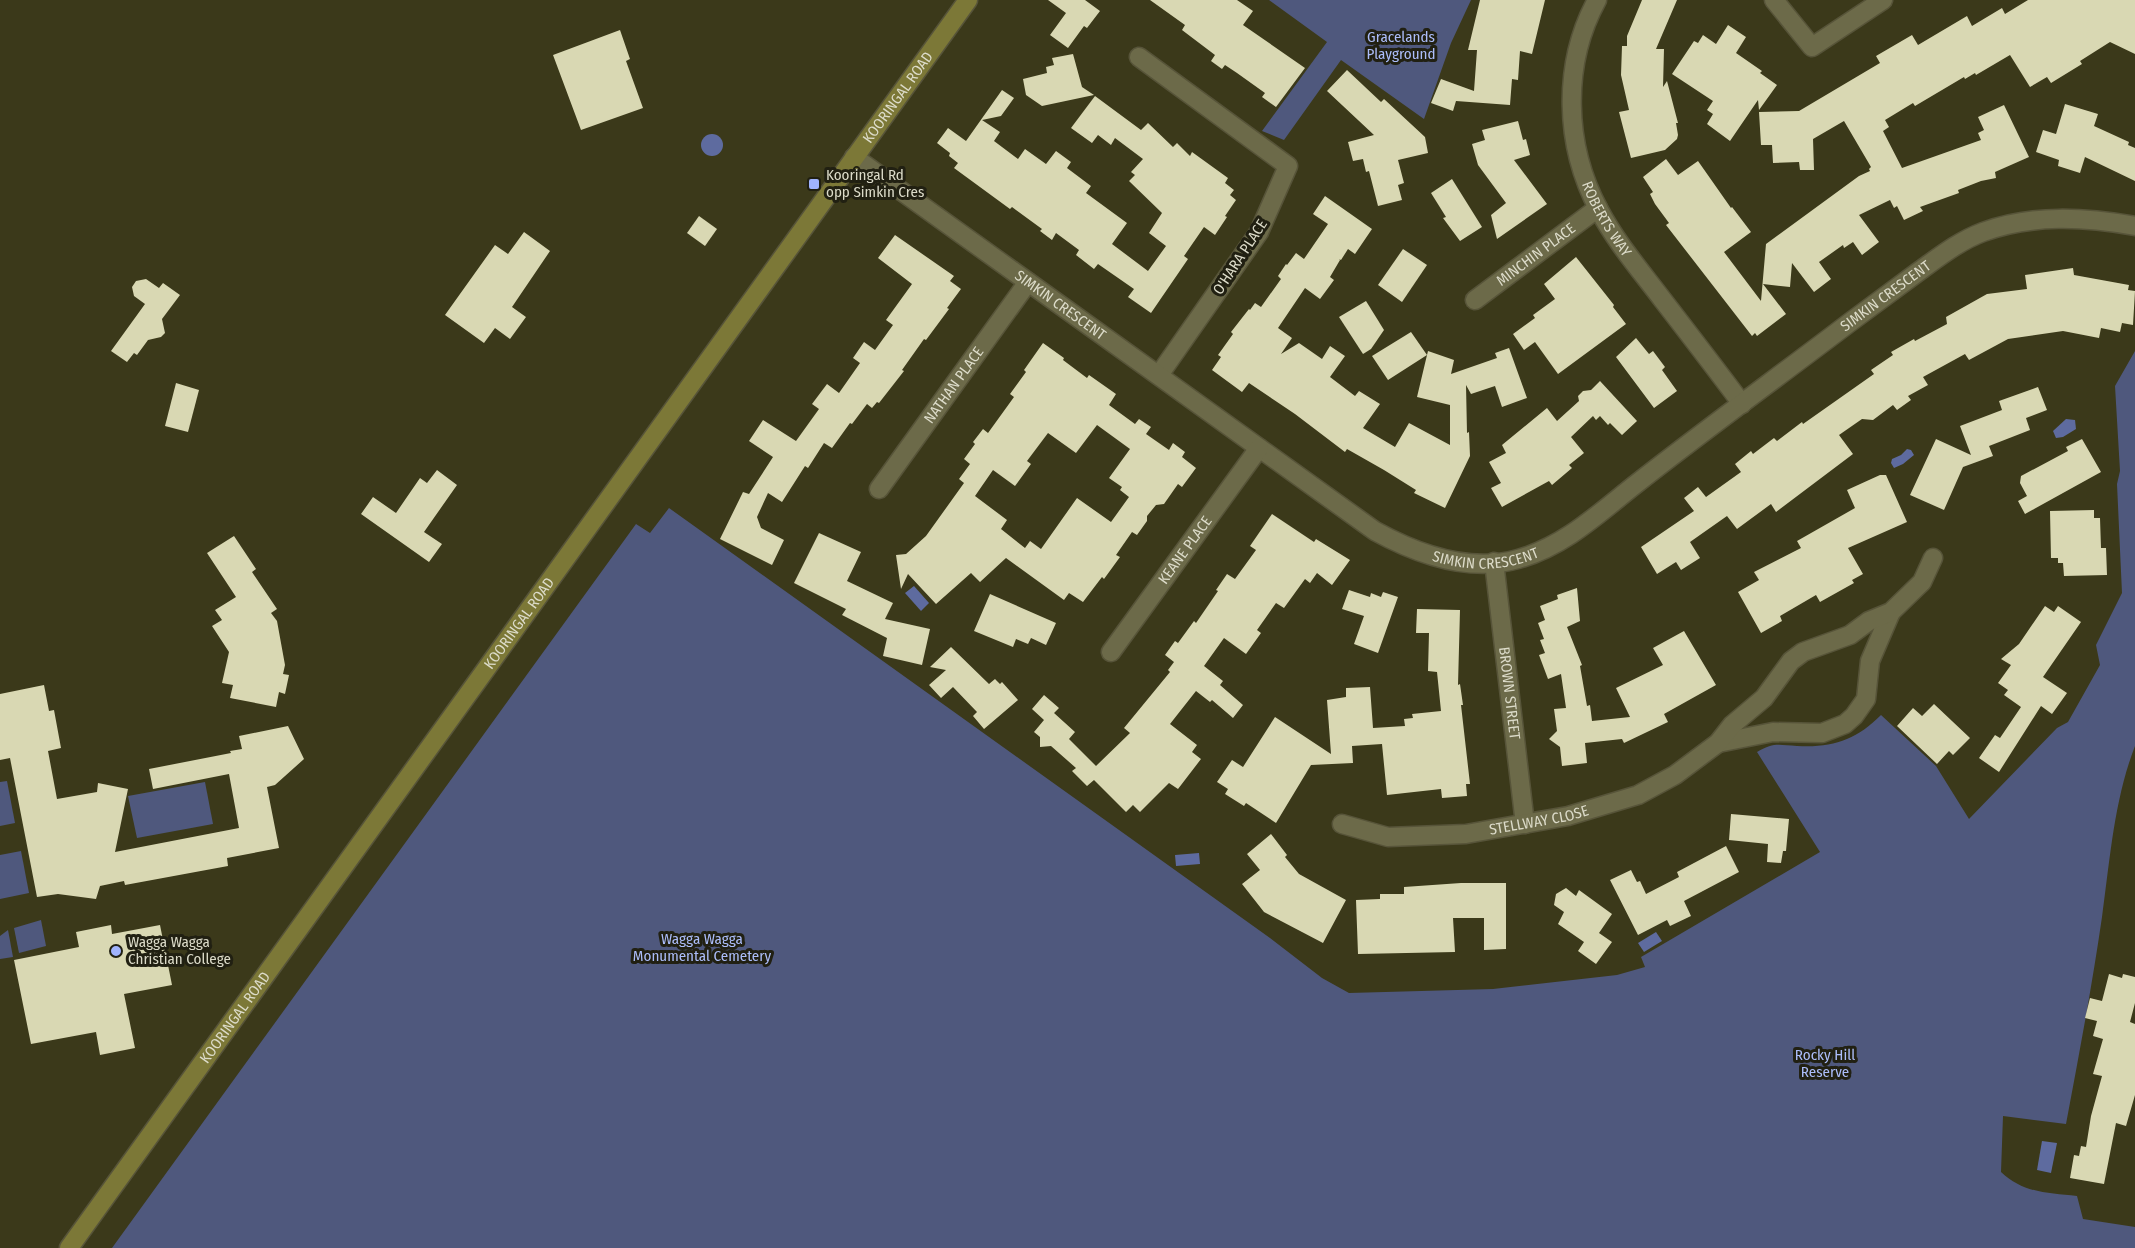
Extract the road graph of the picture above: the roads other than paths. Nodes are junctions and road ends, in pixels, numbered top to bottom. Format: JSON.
{"nodes":[{"id":1,"x":968,"y":0,"type":"edge"},
{"id":2,"x":1597,"y":0,"type":"edge"},
{"id":3,"x":1774,"y":0,"type":"edge"},
{"id":4,"x":1883,"y":0,"type":"edge"},
{"id":5,"x":1139,"y":57,"type":"dead end"},
{"id":6,"x":854,"y":157,"type":"junction"},
{"id":7,"x":1598,"y":208,"type":"junction"},
{"id":8,"x":2135,"y":226,"type":"edge"},
{"id":9,"x":1028,"y":282,"type":"junction"},
{"id":10,"x":1475,"y":300,"type":"dead end"},
{"id":11,"x":1159,"y":375,"type":"junction"},
{"id":12,"x":1742,"y":404,"type":"junction"},
{"id":13,"x":1259,"y":448,"type":"junction"},
{"id":14,"x":879,"y":489,"type":"dead end"},
{"id":15,"x":1933,"y":558,"type":"dead end"},
{"id":16,"x":1494,"y":562,"type":"junction"},
{"id":17,"x":1891,"y":612,"type":"junction"},
{"id":18,"x":1111,"y":652,"type":"dead end"},
{"id":19,"x":1718,"y":743,"type":"junction"},
{"id":20,"x":1342,"y":824,"type":"dead end"},
{"id":21,"x":1525,"y":824,"type":"junction"},
{"id":22,"x":69,"y":1248,"type":"edge"}],
"edges":[{"from":1,"to":6,"type":"main road","name":"KOORINGAL ROAD"},
{"from":2,"to":7,"type":"street","name":"ROBERTS WAY"},
{"from":3,"to":4,"type":"street"},
{"from":5,"to":11,"type":"street","name":"O'HARA PLACE"},
{"from":6,"to":9,"type":"street","name":"SIMKIN CRESCENT"},
{"from":6,"to":22,"type":"main road","name":"KOORINGAL ROAD"},
{"from":7,"to":10,"type":"street","name":"MINCHIN PLACE"},
{"from":7,"to":12,"type":"street","name":"ROBERTS WAY"},
{"from":8,"to":12,"type":"street","name":"SIMKIN CRESCENT"},
{"from":9,"to":11,"type":"street","name":"SIMKIN CRESCENT"},
{"from":9,"to":14,"type":"street","name":"NATHAN PLACE"},
{"from":11,"to":13,"type":"street","name":"SIMKIN CRESCENT"},
{"from":12,"to":16,"type":"street","name":"SIMKIN CRESCENT"},
{"from":13,"to":16,"type":"street","name":"SIMKIN CRESCENT"},
{"from":13,"to":18,"type":"street","name":"KEANE PLACE"},
{"from":15,"to":17,"type":"street","name":"STELLWAY CLOSE"},
{"from":16,"to":21,"type":"street","name":"BROWN STREET"},
{"from":17,"to":19,"type":"street","name":"STELLWAY CLOSE"},
{"from":17,"to":19,"type":"street","name":"STELLWAY CLOSE"},
{"from":19,"to":21,"type":"street","name":"STELLWAY CLOSE"},
{"from":20,"to":21,"type":"street","name":"STELLWAY CLOSE"}]}
